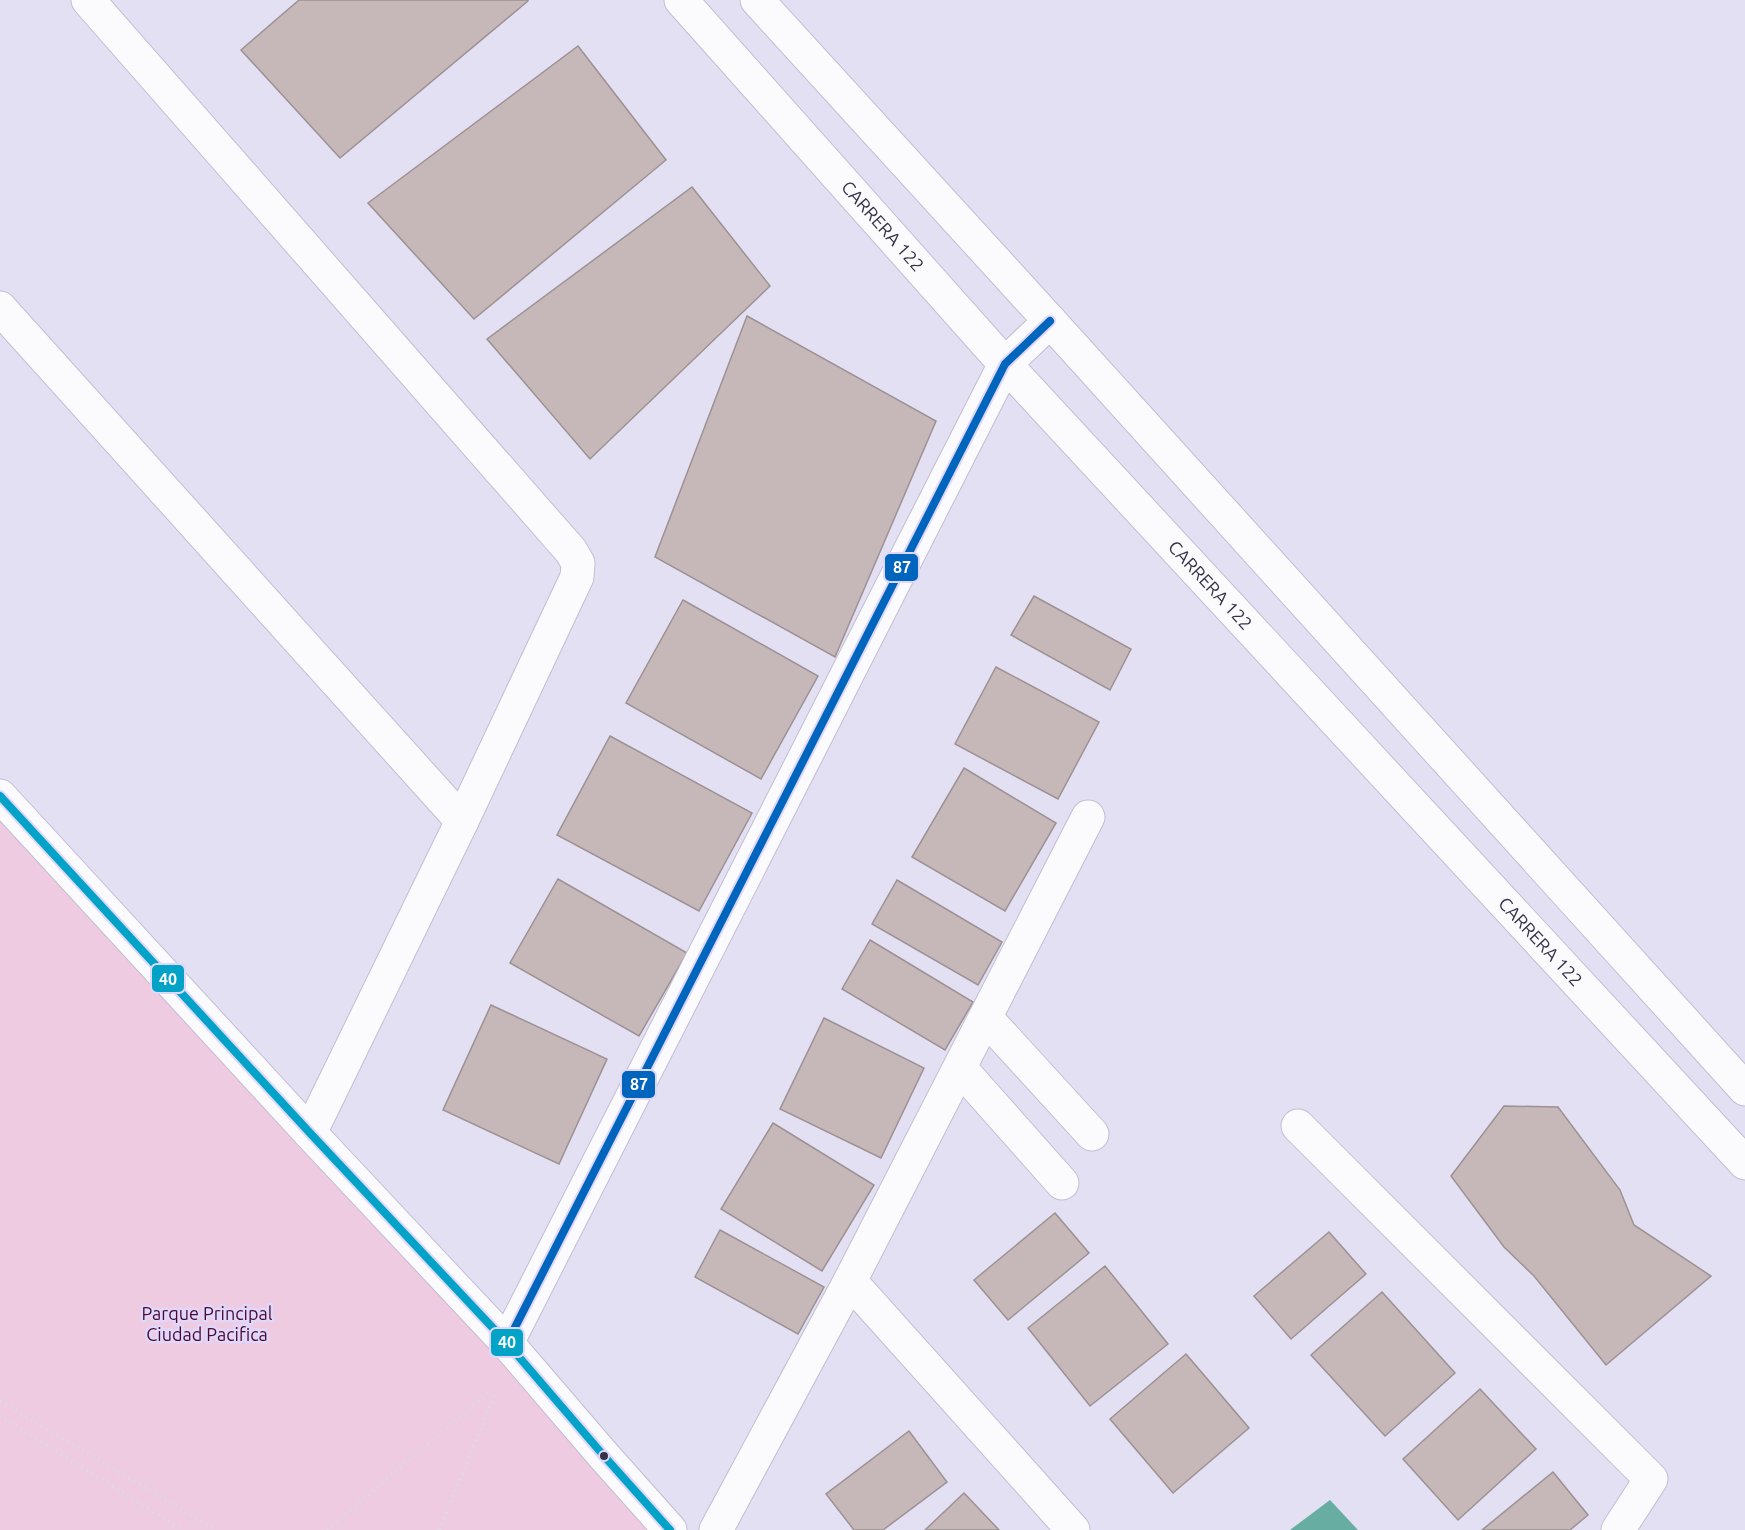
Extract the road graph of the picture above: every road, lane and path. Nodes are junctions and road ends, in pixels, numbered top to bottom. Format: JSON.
{"nodes":[{"id":1,"x":681,"y":0,"type":"edge"},
{"id":2,"x":757,"y":0,"type":"edge"},
{"id":3,"x":91,"y":1,"type":"edge"},
{"id":4,"x":0,"y":308,"type":"edge"},
{"id":5,"x":1050,"y":321,"type":"junction"},
{"id":6,"x":1005,"y":364,"type":"junction"},
{"id":7,"x":0,"y":796,"type":"edge"},
{"id":8,"x":1088,"y":817,"type":"dead end"},
{"id":9,"x":462,"y":821,"type":"junction"},
{"id":10,"x":986,"y":1018,"type":"junction"},
{"id":11,"x":960,"y":1068,"type":"junction"},
{"id":12,"x":1745,"y":1089,"type":"edge"},
{"id":13,"x":1298,"y":1126,"type":"dead end"},
{"id":14,"x":310,"y":1133,"type":"junction"},
{"id":15,"x":1092,"y":1134,"type":"dead end"},
{"id":16,"x":1745,"y":1163,"type":"edge"},
{"id":17,"x":1062,"y":1183,"type":"dead end"},
{"id":18,"x":850,"y":1281,"type":"junction"},
{"id":19,"x":507,"y":1343,"type":"junction"},
{"id":20,"x":500,"y":1383,"type":"dead end"},
{"id":21,"x":495,"y":1394,"type":"dead end"},
{"id":22,"x":0,"y":1401,"type":"edge"},
{"id":23,"x":0,"y":1416,"type":"edge"},
{"id":24,"x":183,"y":1530,"type":"edge"},
{"id":25,"x":216,"y":1530,"type":"edge"},
{"id":26,"x":327,"y":1530,"type":"edge"},
{"id":27,"x":438,"y":1530,"type":"edge"},
{"id":28,"x":670,"y":1530,"type":"edge"},
{"id":29,"x":716,"y":1530,"type":"edge"},
{"id":30,"x":1073,"y":1530,"type":"edge"},
{"id":31,"x":1618,"y":1530,"type":"edge"}],
"edges":[{"from":1,"to":6,"type":"street","name":"CARRERA 122"},
{"from":2,"to":5,"type":"street"},
{"from":3,"to":9,"type":"street"},
{"from":4,"to":9,"type":"street"},
{"from":5,"to":6,"type":"street"},
{"from":5,"to":12,"type":"street"},
{"from":6,"to":16,"type":"street","name":"CARRERA 122"},
{"from":6,"to":19,"type":"street"},
{"from":7,"to":14,"type":"street"},
{"from":8,"to":10,"type":"street"},
{"from":9,"to":14,"type":"street"},
{"from":10,"to":11,"type":"street"},
{"from":10,"to":15,"type":"street"},
{"from":11,"to":17,"type":"street"},
{"from":11,"to":18,"type":"street"},
{"from":13,"to":31,"type":"street"},
{"from":14,"to":19,"type":"street"},
{"from":18,"to":29,"type":"street"},
{"from":18,"to":30,"type":"street"},
{"from":19,"to":28,"type":"street"},
{"from":20,"to":26,"type":"path"},
{"from":21,"to":27,"type":"path"},
{"from":22,"to":25,"type":"path"},
{"from":23,"to":24,"type":"path"}]}
